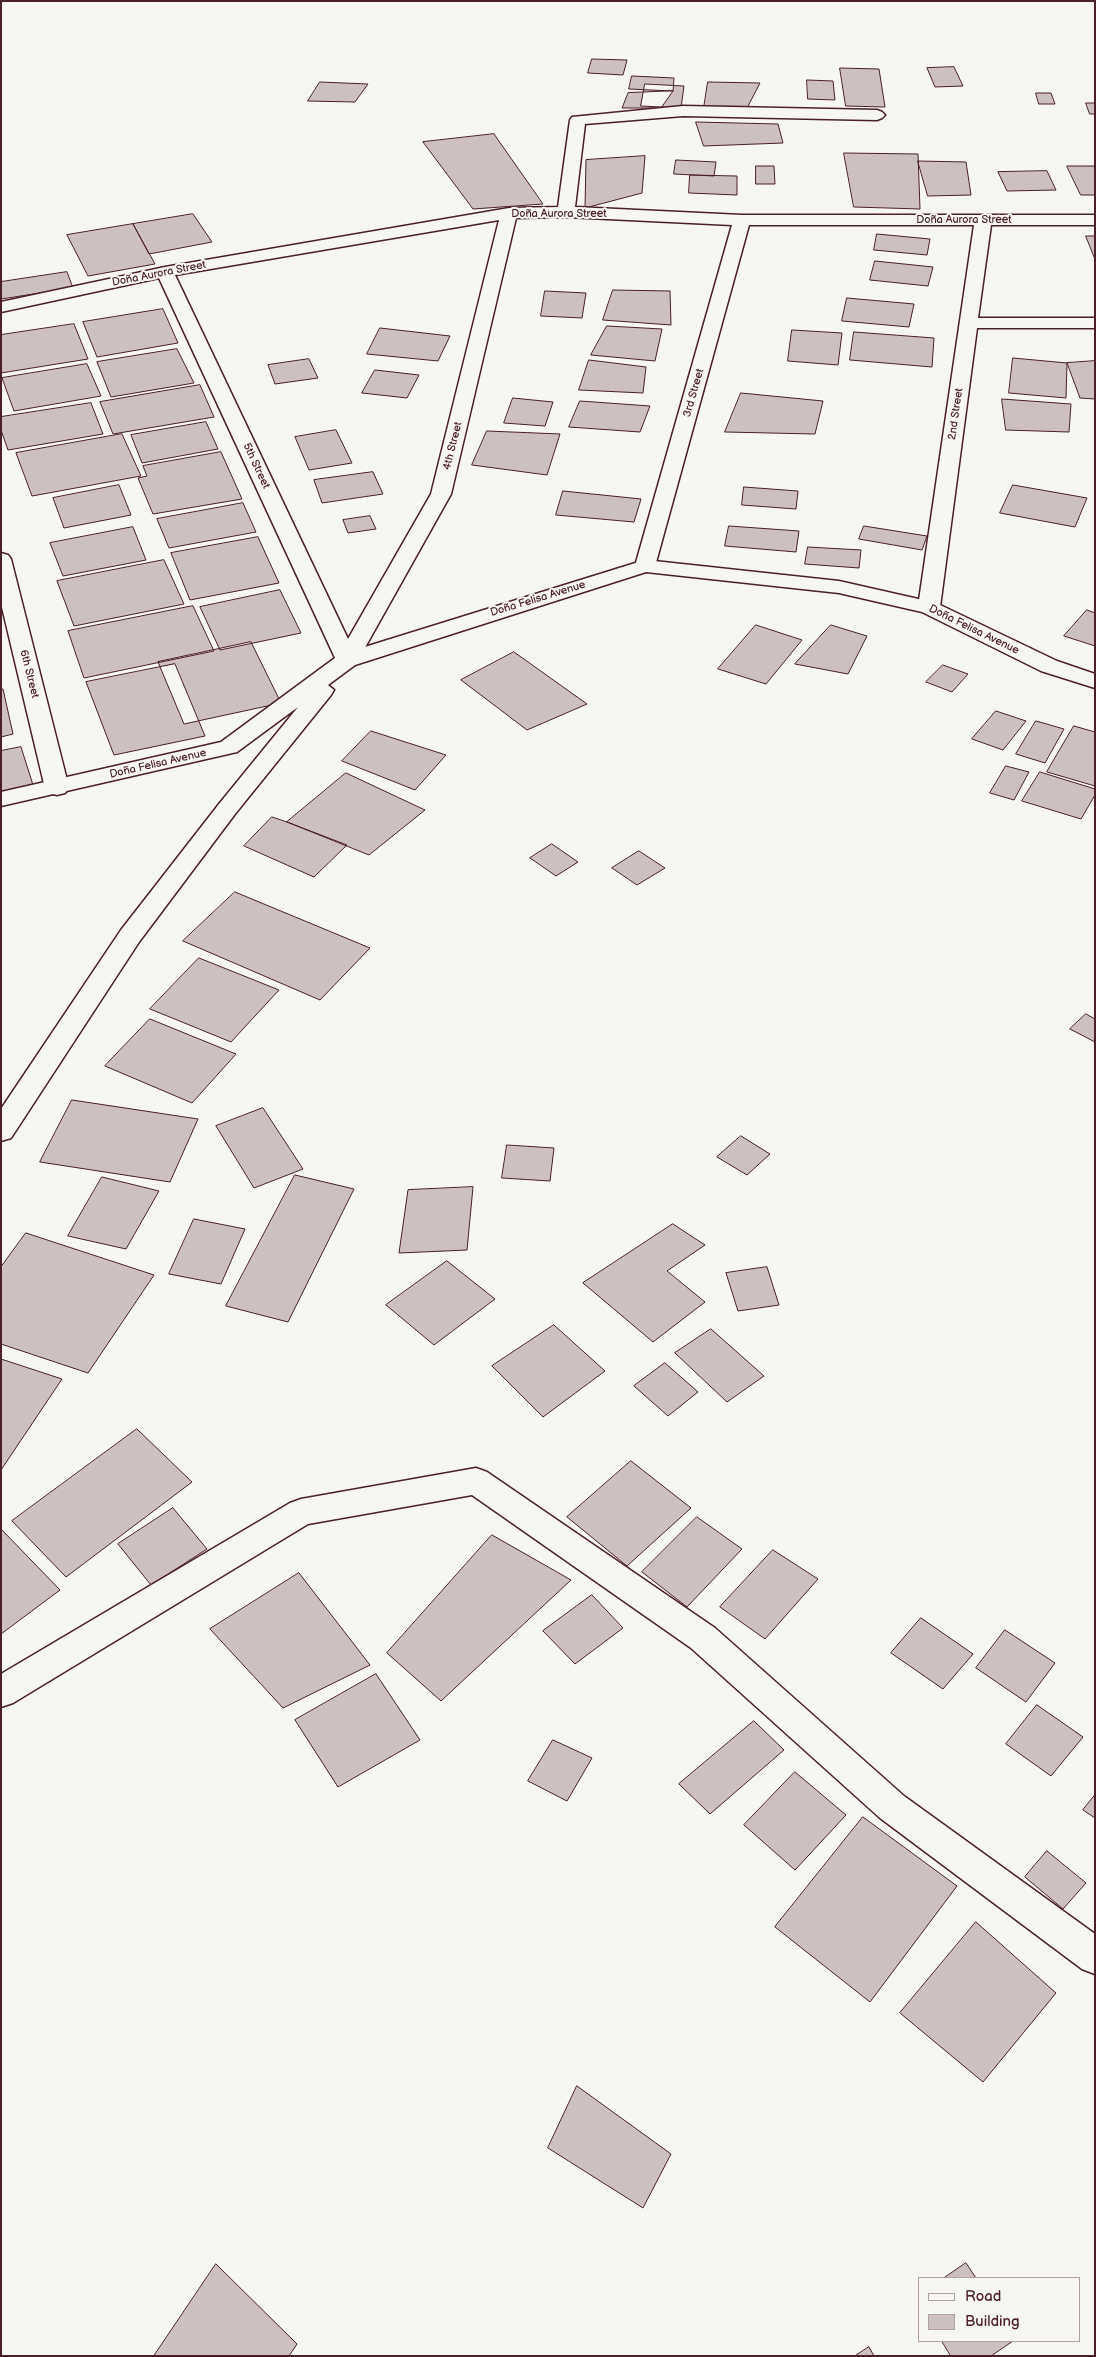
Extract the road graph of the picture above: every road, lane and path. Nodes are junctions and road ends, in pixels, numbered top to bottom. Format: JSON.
{"nodes":[{"id":1,"x":877,"y":115,"type":"dead end"},
{"id":2,"x":566,"y":212,"type":"junction"},
{"id":3,"x":509,"y":213,"type":"junction"},
{"id":4,"x":742,"y":220,"type":"junction"},
{"id":5,"x":983,"y":220,"type":"junction"},
{"id":6,"x":1095,"y":220,"type":"edge"},
{"id":7,"x":165,"y":272,"type":"junction"},
{"id":8,"x":1,"y":307,"type":"edge"},
{"id":9,"x":968,"y":323,"type":"junction"},
{"id":10,"x":1095,"y":323,"type":"edge"},
{"id":11,"x":1,"y":559,"type":"edge"},
{"id":12,"x":645,"y":566,"type":"junction"},
{"id":13,"x":929,"y":607,"type":"junction"},
{"id":14,"x":347,"y":660,"type":"junction"},
{"id":15,"x":1095,"y":680,"type":"edge"},
{"id":16,"x":57,"y":788,"type":"junction"},
{"id":17,"x":1,"y":799,"type":"edge"},
{"id":18,"x":1,"y":1132,"type":"edge"},
{"id":19,"x":1,"y":1692,"type":"edge"},
{"id":20,"x":1095,"y":1956,"type":"edge"}],
"edges":[{"from":1,"to":2,"type":"street"},
{"from":2,"to":3,"type":"street","name":"Doña Aurora Street"},
{"from":2,"to":4,"type":"street","name":"Doña Aurora Street"},
{"from":3,"to":7,"type":"street","name":"Doña Aurora Street"},
{"from":3,"to":14,"type":"street","name":"4th Street"},
{"from":4,"to":5,"type":"street","name":"Doña Aurora Street"},
{"from":4,"to":12,"type":"street","name":"3rd Street"},
{"from":5,"to":6,"type":"street","name":"Doña Aurora Street"},
{"from":5,"to":9,"type":"street","name":"2nd Street"},
{"from":7,"to":8,"type":"street","name":"Doña Aurora Street"},
{"from":7,"to":14,"type":"street","name":"5th Street"},
{"from":9,"to":10,"type":"street"},
{"from":9,"to":13,"type":"street","name":"2nd Street"},
{"from":11,"to":16,"type":"street","name":"6th Street"},
{"from":12,"to":13,"type":"street","name":"Doña Felisa Avenue"},
{"from":12,"to":14,"type":"street","name":"Doña Felisa Avenue"},
{"from":13,"to":15,"type":"street","name":"Doña Felisa Avenue"},
{"from":14,"to":16,"type":"street","name":"Doña Felisa Avenue"},
{"from":14,"to":18,"type":"street"},
{"from":16,"to":17,"type":"street","name":"Doña Felisa Avenue"},
{"from":19,"to":20,"type":"street"}]}
